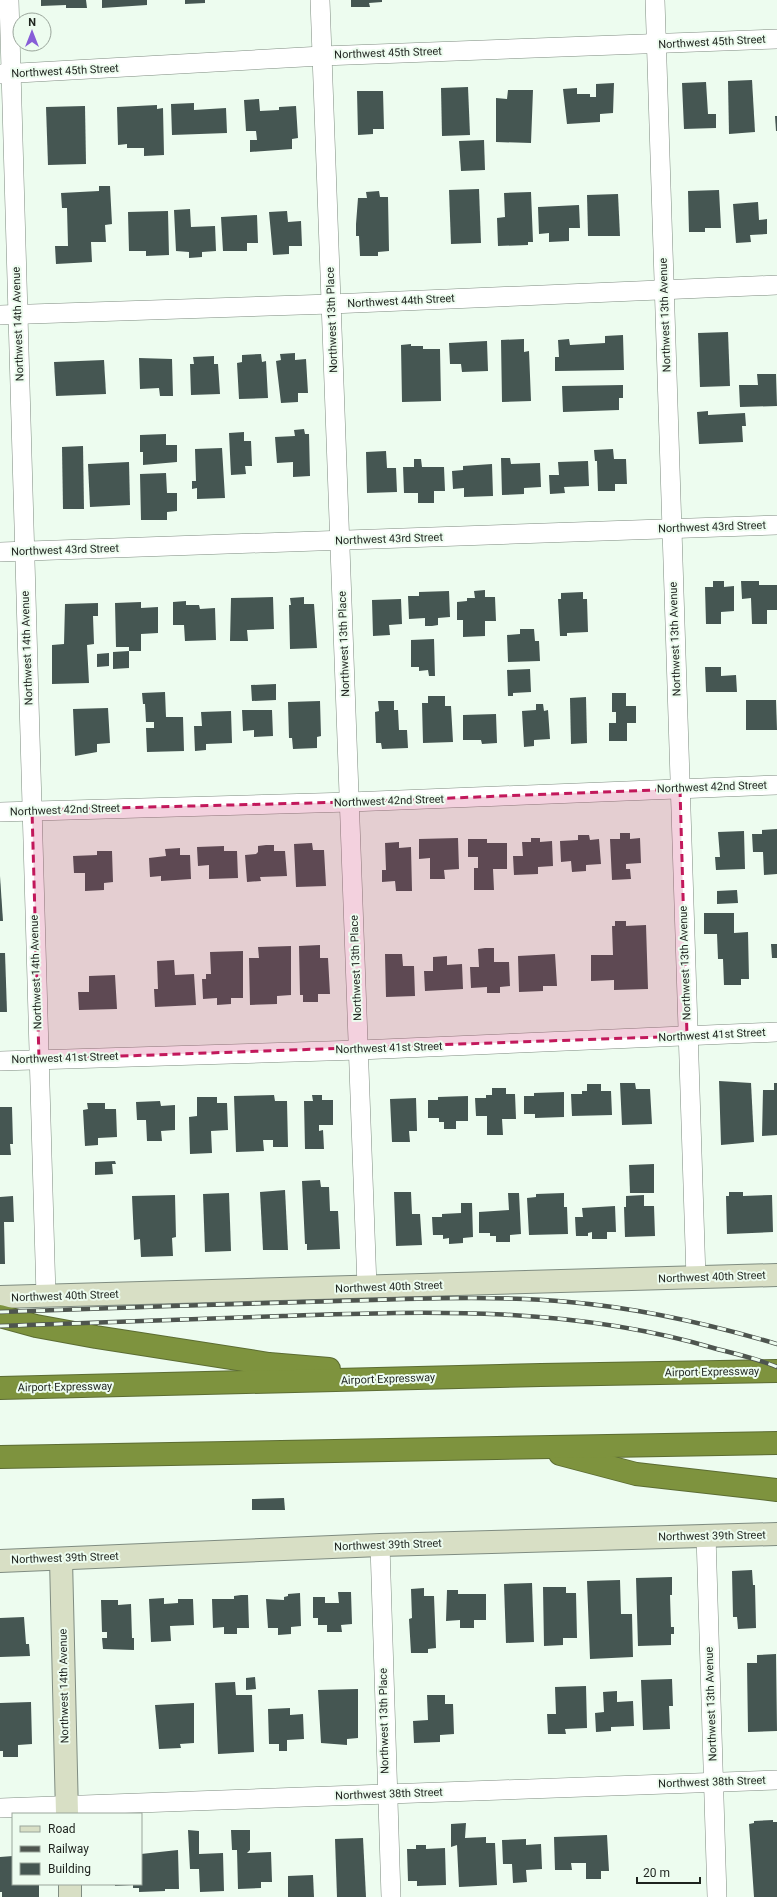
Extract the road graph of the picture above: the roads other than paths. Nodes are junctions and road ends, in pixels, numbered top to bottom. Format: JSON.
{"nodes":[{"id":1,"x":9,"y":0,"type":"edge"},
{"id":2,"x":320,"y":0,"type":"edge"},
{"id":3,"x":655,"y":0,"type":"edge"},
{"id":4,"x":777,"y":39,"type":"edge"},
{"id":5,"x":656,"y":44,"type":"junction"},
{"id":6,"x":322,"y":56,"type":"junction"},
{"id":7,"x":5,"y":74,"type":"edge"},
{"id":8,"x":777,"y":285,"type":"edge"},
{"id":9,"x":664,"y":289,"type":"junction"},
{"id":10,"x":331,"y":304,"type":"junction"},
{"id":11,"x":9,"y":314,"type":"edge"},
{"id":12,"x":777,"y":525,"type":"edge"},
{"id":13,"x":672,"y":529,"type":"junction"},
{"id":14,"x":340,"y":540,"type":"junction"},
{"id":15,"x":24,"y":551,"type":"junction"},
{"id":16,"x":0,"y":552,"type":"edge"},
{"id":17,"x":777,"y":785,"type":"edge"},
{"id":18,"x":680,"y":789,"type":"junction"},
{"id":19,"x":350,"y":802,"type":"junction"},
{"id":20,"x":32,"y":810,"type":"junction"},
{"id":21,"x":0,"y":812,"type":"edge"},
{"id":22,"x":777,"y":1032,"type":"edge"},
{"id":23,"x":687,"y":1036,"type":"junction"},
{"id":24,"x":359,"y":1050,"type":"junction"},
{"id":25,"x":39,"y":1059,"type":"junction"},
{"id":26,"x":0,"y":1061,"type":"edge"},
{"id":27,"x":777,"y":1275,"type":"edge"},
{"id":28,"x":696,"y":1278,"type":"junction"},
{"id":29,"x":367,"y":1288,"type":"junction"},
{"id":30,"x":46,"y":1296,"type":"junction"},
{"id":31,"x":0,"y":1297,"type":"edge"},
{"id":32,"x":0,"y":1316,"type":"edge"},
{"id":33,"x":777,"y":1371,"type":"edge"},
{"id":34,"x":434,"y":1378,"type":"junction"},
{"id":35,"x":0,"y":1388,"type":"edge"},
{"id":36,"x":777,"y":1443,"type":"edge"},
{"id":37,"x":536,"y":1447,"type":"junction"},
{"id":38,"x":0,"y":1457,"type":"edge"},
{"id":39,"x":777,"y":1490,"type":"edge"},
{"id":40,"x":777,"y":1534,"type":"edge"},
{"id":41,"x":706,"y":1535,"type":"junction"},
{"id":42,"x":380,"y":1546,"type":"junction"},
{"id":43,"x":61,"y":1559,"type":"junction"},
{"id":44,"x":0,"y":1561,"type":"edge"},
{"id":45,"x":777,"y":1780,"type":"edge"},
{"id":46,"x":714,"y":1783,"type":"junction"},
{"id":47,"x":386,"y":1794,"type":"junction"},
{"id":48,"x":0,"y":1808,"type":"edge"},
{"id":49,"x":67,"y":1810,"type":"edge"},
{"id":50,"x":70,"y":1885,"type":"edge"},
{"id":51,"x":70,"y":1897,"type":"edge"},
{"id":52,"x":391,"y":1897,"type":"edge"},
{"id":53,"x":717,"y":1897,"type":"edge"}],
"edges":[{"from":1,"to":7,"type":"street","name":"Northwest 14th Avenue"},
{"from":2,"to":6,"type":"street","name":"Northwest 13th Place"},
{"from":3,"to":5,"type":"street","name":"Northwest 13th Avenue"},
{"from":4,"to":5,"type":"street","name":"Northwest 45th Street"},
{"from":5,"to":6,"type":"street","name":"Northwest 45th Street"},
{"from":5,"to":9,"type":"street","name":"Northwest 13th Avenue"},
{"from":6,"to":7,"type":"street","name":"Northwest 45th Street"},
{"from":6,"to":10,"type":"street","name":"Northwest 13th Place"},
{"from":7,"to":11,"type":"street","name":"Northwest 14th Avenue"},
{"from":8,"to":9,"type":"street","name":"Northwest 44th Street"},
{"from":9,"to":10,"type":"street","name":"Northwest 44th Street"},
{"from":9,"to":13,"type":"street","name":"Northwest 13th Avenue"},
{"from":10,"to":11,"type":"street","name":"Northwest 44th Street"},
{"from":10,"to":14,"type":"street","name":"Northwest 13th Place"},
{"from":11,"to":15,"type":"street","name":"Northwest 14th Avenue"},
{"from":12,"to":13,"type":"street","name":"Northwest 43rd Street"},
{"from":13,"to":14,"type":"street","name":"Northwest 43rd Street"},
{"from":13,"to":18,"type":"street","name":"Northwest 13th Avenue"},
{"from":14,"to":15,"type":"street","name":"Northwest 43rd Street"},
{"from":14,"to":19,"type":"street","name":"Northwest 13th Place"},
{"from":15,"to":16,"type":"street","name":"Northwest 43rd Street"},
{"from":15,"to":20,"type":"street","name":"Northwest 14th Avenue"},
{"from":17,"to":18,"type":"street","name":"Northwest 42nd Street"},
{"from":18,"to":19,"type":"street","name":"Northwest 42nd Street"},
{"from":18,"to":23,"type":"street","name":"Northwest 13th Avenue"},
{"from":19,"to":20,"type":"street","name":"Northwest 42nd Street"},
{"from":19,"to":24,"type":"street","name":"Northwest 13th Place"},
{"from":20,"to":21,"type":"street","name":"Northwest 42nd Street"},
{"from":20,"to":25,"type":"street","name":"Northwest 14th Avenue"},
{"from":22,"to":23,"type":"street","name":"Northwest 41st Street"},
{"from":23,"to":24,"type":"street","name":"Northwest 41st Street"},
{"from":23,"to":28,"type":"street","name":"Northwest 13th Avenue"},
{"from":24,"to":25,"type":"street","name":"Northwest 41st Street"},
{"from":24,"to":29,"type":"street","name":"Northwest 13th Place"},
{"from":25,"to":26,"type":"street","name":"Northwest 41st Street"},
{"from":25,"to":30,"type":"street","name":"Northwest 14th Avenue"},
{"from":27,"to":28,"type":"main road","name":"Northwest 40th Street"},
{"from":28,"to":29,"type":"main road","name":"Northwest 40th Street"},
{"from":29,"to":30,"type":"main road","name":"Northwest 40th Street"},
{"from":30,"to":31,"type":"main road","name":"Northwest 40th Street"},
{"from":32,"to":34,"type":"highway"},
{"from":33,"to":34,"type":"highway","name":"Airport Expressway"},
{"from":34,"to":35,"type":"highway","name":"Airport Expressway"},
{"from":36,"to":37,"type":"highway"},
{"from":37,"to":38,"type":"highway"},
{"from":37,"to":39,"type":"highway"},
{"from":40,"to":41,"type":"main road","name":"Northwest 39th Street"},
{"from":41,"to":42,"type":"main road","name":"Northwest 39th Street"},
{"from":41,"to":46,"type":"street","name":"Northwest 13th Avenue"},
{"from":42,"to":43,"type":"main road","name":"Northwest 39th Street"},
{"from":42,"to":47,"type":"street","name":"Northwest 13th Place"},
{"from":43,"to":44,"type":"main road","name":"Northwest 39th Street"},
{"from":43,"to":49,"type":"main road","name":"Northwest 14th Avenue"},
{"from":45,"to":46,"type":"street","name":"Northwest 38th Street"},
{"from":46,"to":47,"type":"street","name":"Northwest 38th Street"},
{"from":46,"to":53,"type":"street","name":"Northwest 13th Avenue"},
{"from":47,"to":49,"type":"street","name":"Northwest 38th Street"},
{"from":47,"to":52,"type":"street","name":"Northwest 13th Place"},
{"from":48,"to":49,"type":"street","name":"Northwest 38th Street"},
{"from":50,"to":51,"type":"main road"}]}
